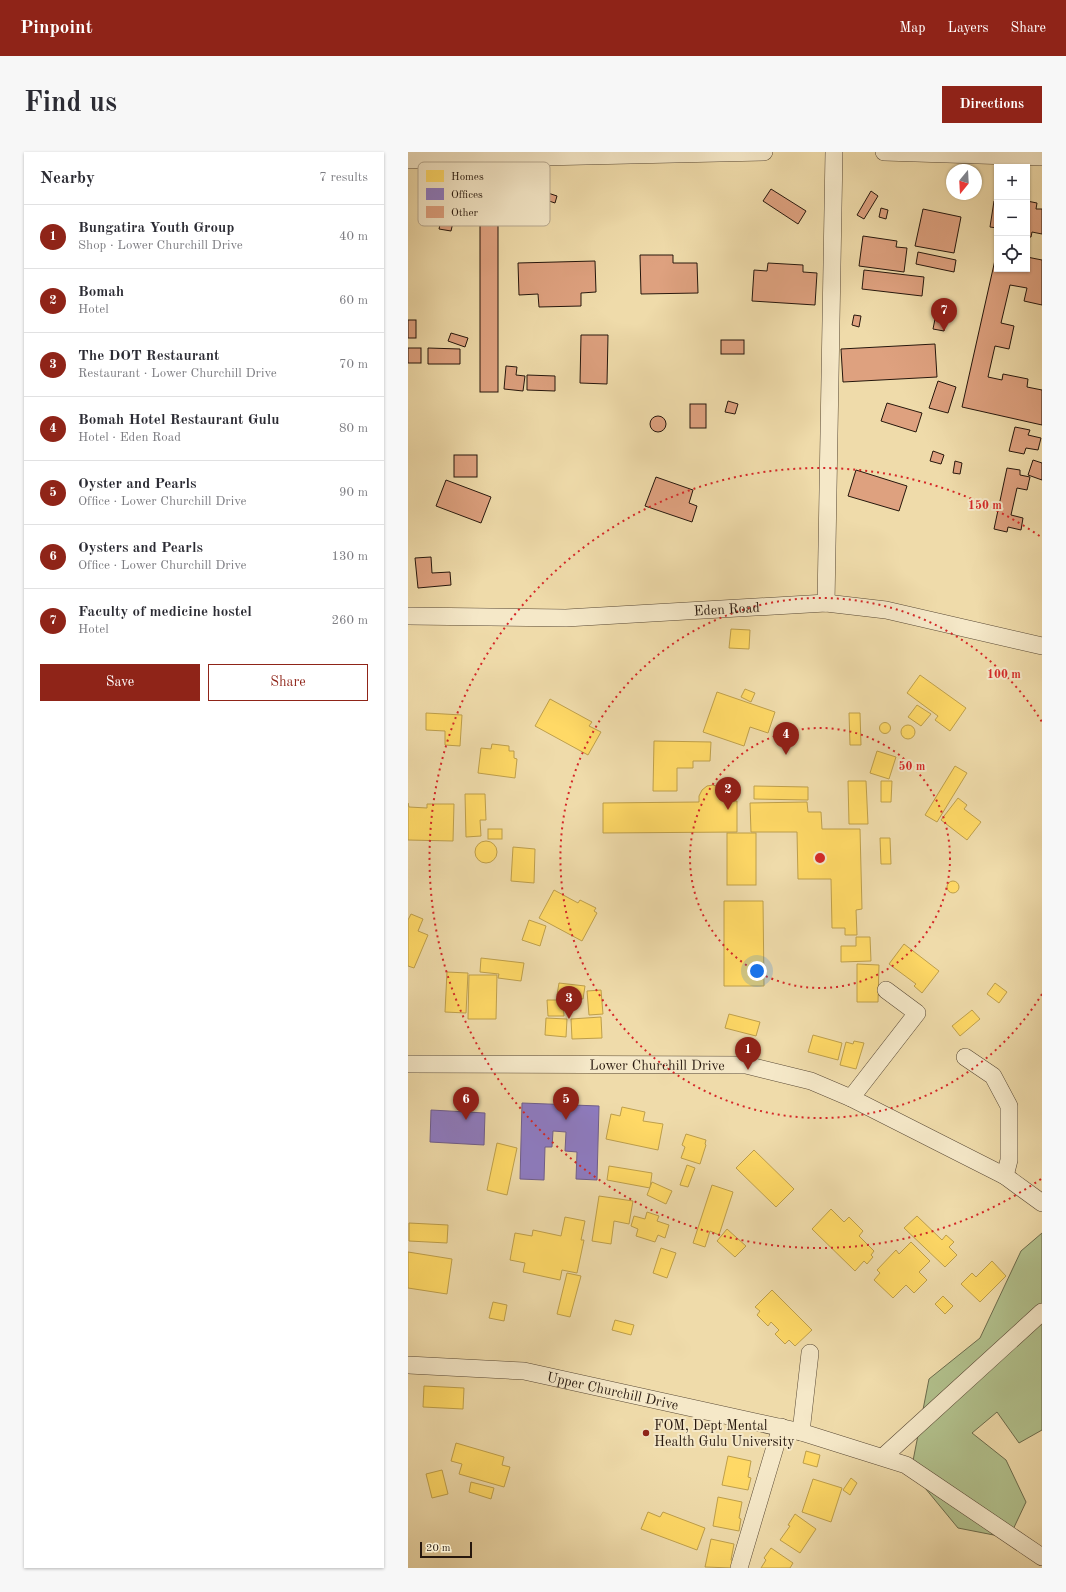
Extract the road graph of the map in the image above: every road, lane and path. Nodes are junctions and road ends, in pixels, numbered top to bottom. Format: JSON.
{"nodes":[{"id":1,"x":764,"y":152,"type":"edge"},
{"id":2,"x":834,"y":152,"type":"edge"},
{"id":3,"x":884,"y":152,"type":"edge"},
{"id":4,"x":1042,"y":157,"type":"edge"},
{"id":5,"x":408,"y":160,"type":"edge"},
{"id":6,"x":826,"y":604,"type":"junction"},
{"id":7,"x":408,"y":616,"type":"edge"},
{"id":8,"x":1042,"y":646,"type":"edge"},
{"id":9,"x":886,"y":990,"type":"dead end"},
{"id":10,"x":965,"y":1056,"type":"dead end"},
{"id":11,"x":408,"y":1064,"type":"edge"},
{"id":12,"x":851,"y":1098,"type":"junction"},
{"id":13,"x":1005,"y":1176,"type":"junction"},
{"id":14,"x":1042,"y":1203,"type":"edge"},
{"id":15,"x":1042,"y":1312,"type":"edge"},
{"id":16,"x":810,"y":1353,"type":"dead end"},
{"id":17,"x":408,"y":1365,"type":"edge"},
{"id":18,"x":781,"y":1427,"type":"junction"},
{"id":19,"x":801,"y":1432,"type":"junction"},
{"id":20,"x":883,"y":1457,"type":"junction"},
{"id":21,"x":1042,"y":1557,"type":"edge"},
{"id":22,"x":739,"y":1568,"type":"edge"}],
"edges":[{"from":1,"to":5,"type":"street"},
{"from":2,"to":6,"type":"street"},
{"from":3,"to":4,"type":"street"},
{"from":6,"to":7,"type":"street","name":"Eden Road"},
{"from":6,"to":8,"type":"street","name":"Eden Road"},
{"from":9,"to":12,"type":"street"},
{"from":10,"to":13,"type":"street"},
{"from":11,"to":12,"type":"street","name":"Lower Churchill Drive"},
{"from":12,"to":13,"type":"street","name":"Lower Churchill Drive"},
{"from":13,"to":14,"type":"street","name":"Lower Churchill Drive"},
{"from":15,"to":20,"type":"street"},
{"from":16,"to":19,"type":"street"},
{"from":17,"to":18,"type":"street","name":"Upper Churchill Drive"},
{"from":18,"to":19,"type":"street","name":"Upper Churchill Drive"},
{"from":18,"to":22,"type":"street"},
{"from":19,"to":20,"type":"street","name":"Upper Churchill Drive"},
{"from":20,"to":21,"type":"street","name":"Upper Churchill Drive"}]}
